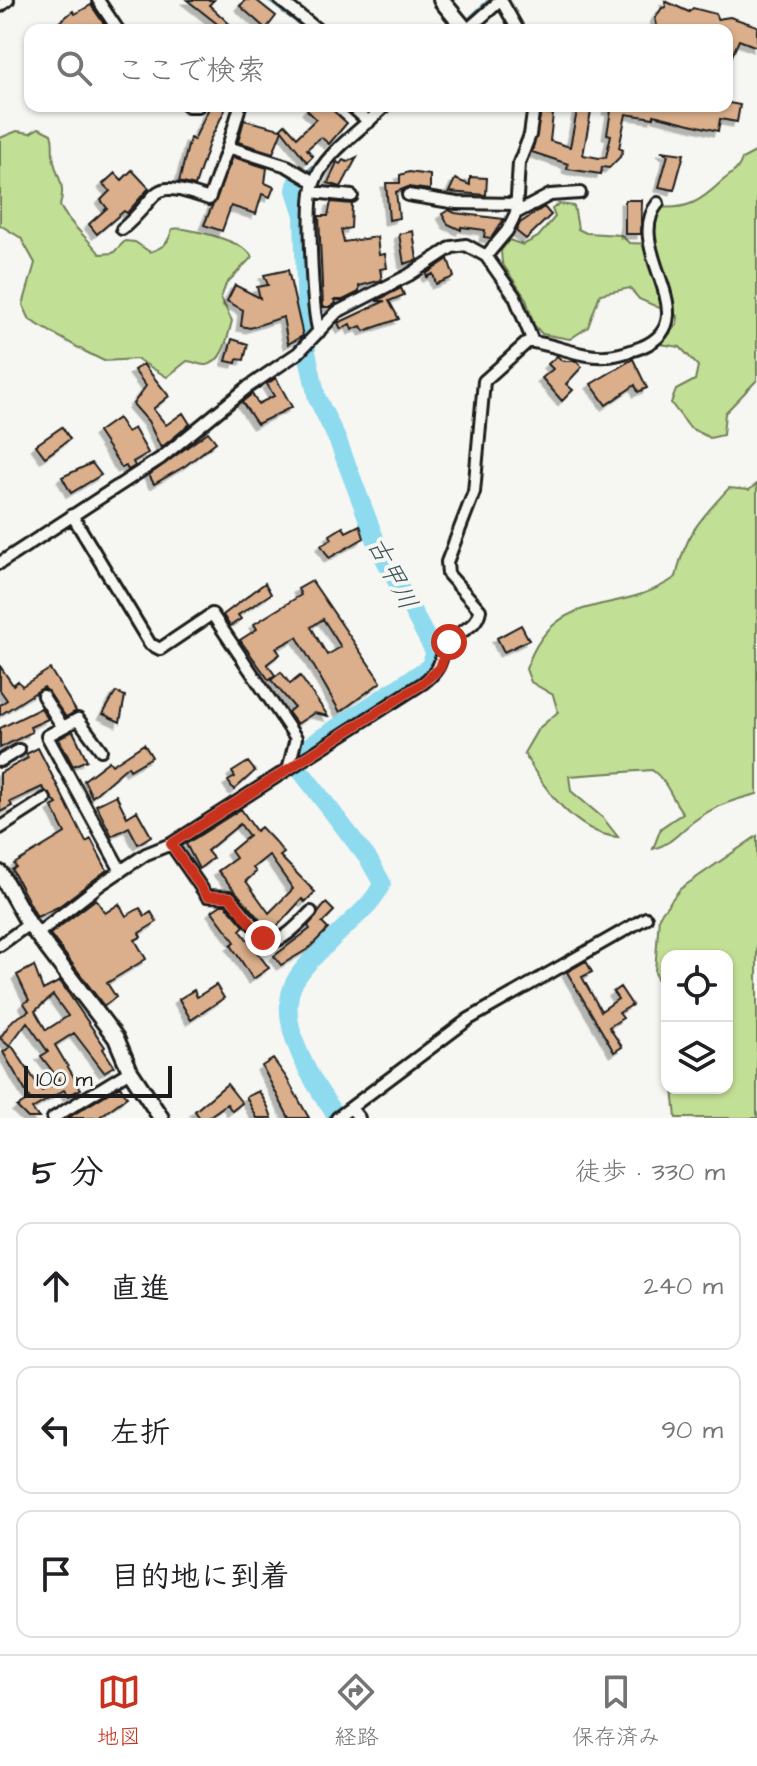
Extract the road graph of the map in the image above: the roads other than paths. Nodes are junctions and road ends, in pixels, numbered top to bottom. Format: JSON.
{"nodes":[{"id":1,"x":8,"y":0,"type":"edge"},
{"id":2,"x":98,"y":0,"type":"edge"},
{"id":3,"x":280,"y":0,"type":"edge"},
{"id":4,"x":441,"y":0,"type":"edge"},
{"id":5,"x":0,"y":6,"type":"edge"},
{"id":6,"x":114,"y":24,"type":"edge"},
{"id":7,"x":310,"y":24,"type":"edge"},
{"id":8,"x":461,"y":24,"type":"edge"},
{"id":9,"x":473,"y":24,"type":"edge"},
{"id":10,"x":515,"y":24,"type":"edge"},
{"id":11,"x":238,"y":112,"type":"edge"},
{"id":12,"x":358,"y":112,"type":"edge"},
{"id":13,"x":379,"y":112,"type":"edge"},
{"id":14,"x":533,"y":112,"type":"edge"},
{"id":15,"x":369,"y":122,"type":"junction"},
{"id":16,"x":228,"y":147,"type":"junction"},
{"id":17,"x":313,"y":187,"type":"junction"},
{"id":18,"x":580,"y":193,"type":"dead end"},
{"id":19,"x":408,"y":195,"type":"dead end"},
{"id":20,"x":352,"y":196,"type":"dead end"},
{"id":21,"x":658,"y":203,"type":"dead end"},
{"id":22,"x":516,"y":209,"type":"junction"},
{"id":23,"x":122,"y":229,"type":"dead end"},
{"id":24,"x":486,"y":256,"type":"junction"},
{"id":25,"x":319,"y":332,"type":"junction"},
{"id":26,"x":531,"y":339,"type":"junction"},
{"id":27,"x":72,"y":515,"type":"junction"},
{"id":28,"x":0,"y":563,"type":"edge"},
{"id":29,"x":43,"y":696,"type":"dead end"},
{"id":30,"x":62,"y":726,"type":"junction"},
{"id":31,"x":19,"y":750,"type":"dead end"},
{"id":32,"x":101,"y":750,"type":"dead end"},
{"id":33,"x":0,"y":761,"type":"edge"},
{"id":34,"x":289,"y":766,"type":"junction"},
{"id":35,"x":45,"y":799,"type":"dead end"},
{"id":36,"x":0,"y":828,"type":"edge"},
{"id":37,"x":171,"y":844,"type":"junction"},
{"id":38,"x":121,"y":871,"type":"junction"},
{"id":39,"x":0,"y":875,"type":"edge"},
{"id":40,"x":311,"y":912,"type":"dead end"},
{"id":41,"x":646,"y":918,"type":"dead end"},
{"id":42,"x":33,"y":929,"type":"junction"},
{"id":43,"x":0,"y":945,"type":"edge"},
{"id":44,"x":130,"y":1071,"type":"junction"},
{"id":45,"x":344,"y":1113,"type":"edge"},
{"id":46,"x":53,"y":1118,"type":"edge"},
{"id":47,"x":161,"y":1118,"type":"edge"},
{"id":48,"x":359,"y":1118,"type":"edge"}],
"edges":[{"from":1,"to":5,"type":"street"},
{"from":2,"to":6,"type":"street"},
{"from":3,"to":7,"type":"street"},
{"from":4,"to":8,"type":"main road"},
{"from":9,"to":10,"type":"street"},
{"from":11,"to":16,"type":"street"},
{"from":12,"to":15,"type":"street"},
{"from":13,"to":15,"type":"street"},
{"from":14,"to":22,"type":"street"},
{"from":15,"to":17,"type":"street"},
{"from":16,"to":17,"type":"street"},
{"from":16,"to":23,"type":"street"},
{"from":17,"to":20,"type":"street"},
{"from":17,"to":25,"type":"street"},
{"from":18,"to":22,"type":"street"},
{"from":19,"to":22,"type":"street"},
{"from":21,"to":26,"type":"street"},
{"from":22,"to":24,"type":"street"},
{"from":24,"to":25,"type":"street"},
{"from":24,"to":26,"type":"street"},
{"from":25,"to":27,"type":"street"},
{"from":26,"to":34,"type":"street"},
{"from":27,"to":28,"type":"street"},
{"from":27,"to":34,"type":"street"},
{"from":29,"to":30,"type":"street"},
{"from":30,"to":32,"type":"street"},
{"from":30,"to":38,"type":"street"},
{"from":31,"to":33,"type":"street"},
{"from":34,"to":37,"type":"street"},
{"from":35,"to":36,"type":"street"},
{"from":37,"to":38,"type":"street"},
{"from":37,"to":40,"type":"street"},
{"from":38,"to":42,"type":"street"},
{"from":39,"to":42,"type":"main road"},
{"from":41,"to":45,"type":"street"},
{"from":42,"to":43,"type":"street"},
{"from":42,"to":44,"type":"main road"},
{"from":44,"to":46,"type":"street"},
{"from":44,"to":47,"type":"main road"},
{"from":45,"to":48,"type":"street"}]}
